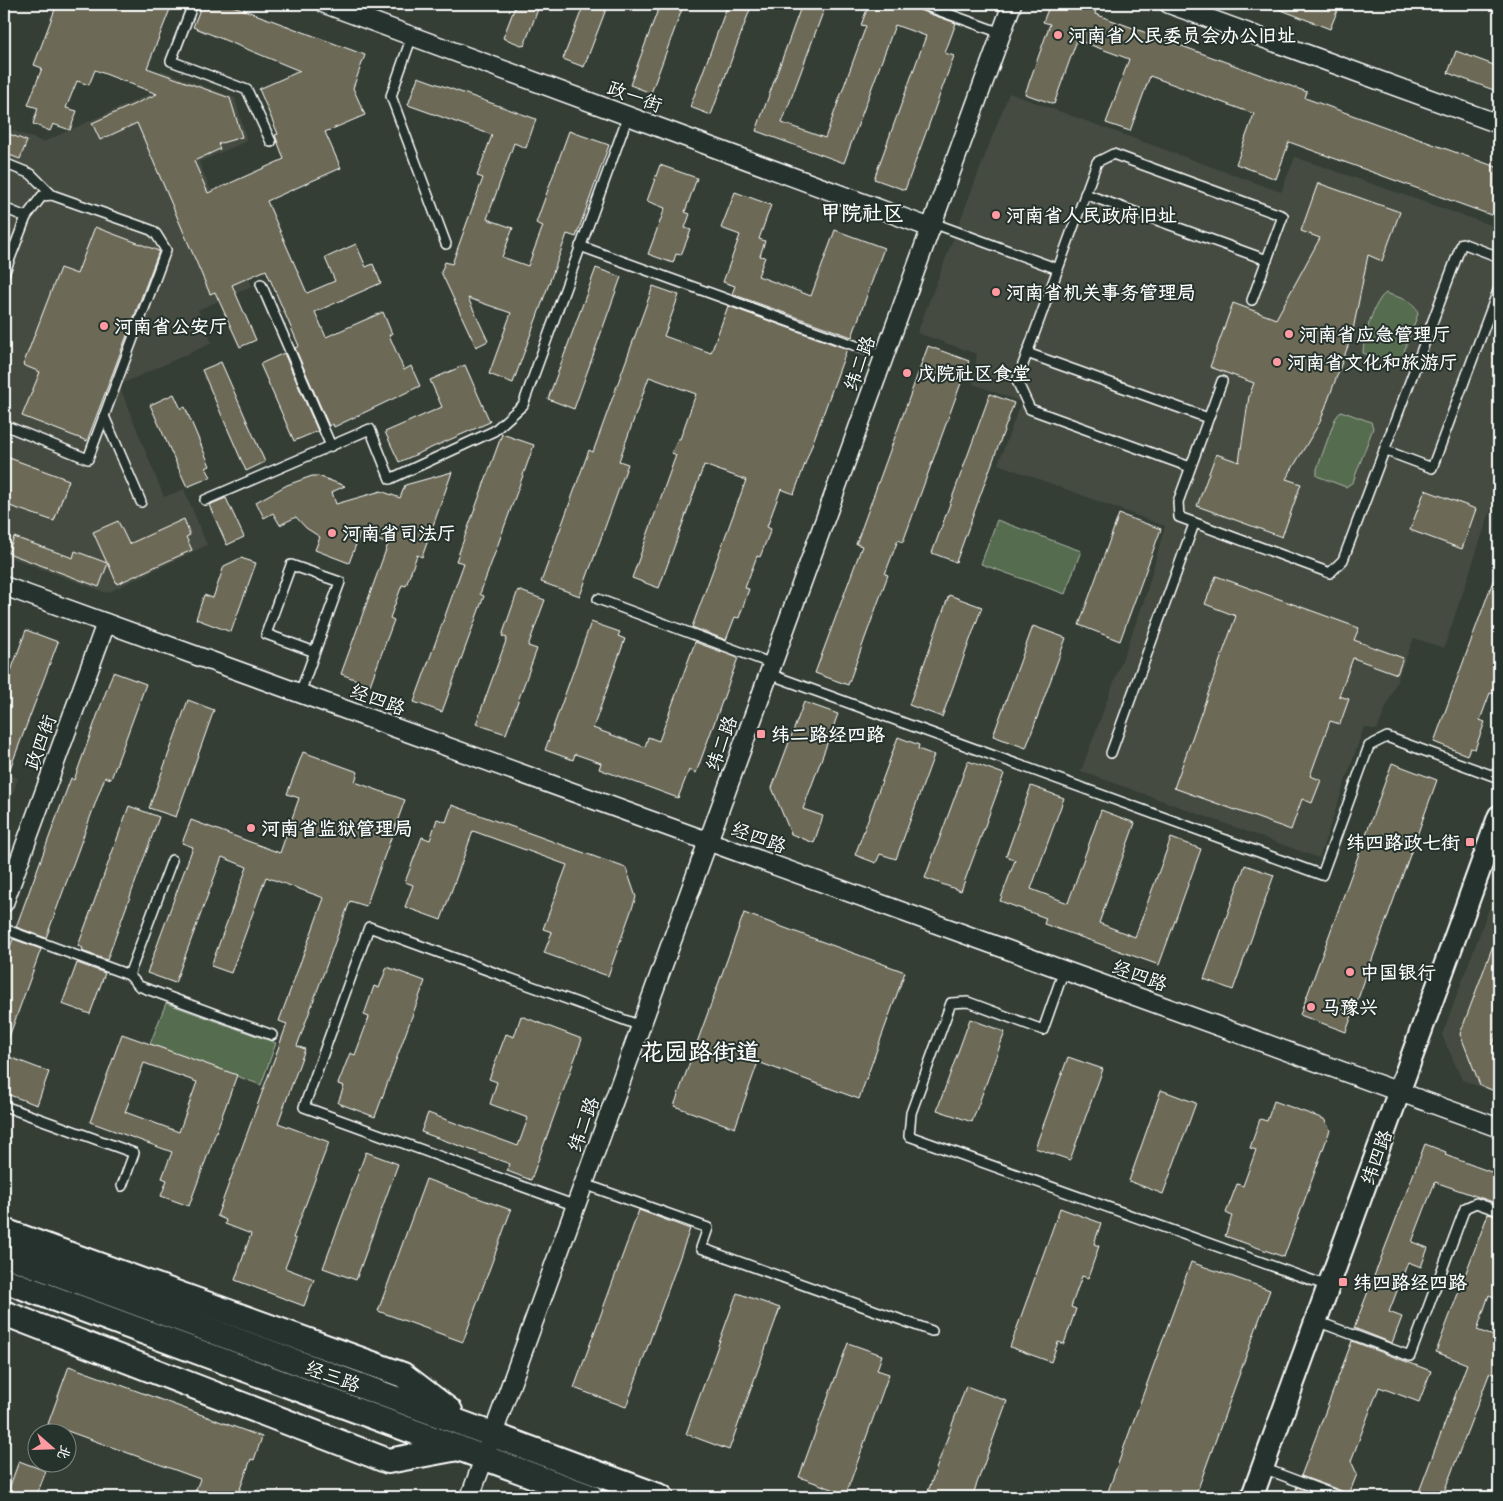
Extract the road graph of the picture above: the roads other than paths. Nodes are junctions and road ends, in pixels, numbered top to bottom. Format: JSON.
{"nodes":[{"id":1,"x":193,"y":4,"type":"edge"},
{"id":2,"x":325,"y":4,"type":"edge"},
{"id":3,"x":921,"y":4,"type":"edge"},
{"id":4,"x":1012,"y":4,"type":"edge"},
{"id":5,"x":1170,"y":4,"type":"edge"},
{"id":6,"x":1001,"y":33,"type":"junction"},
{"id":7,"x":412,"y":36,"type":"junction"},
{"id":8,"x":628,"y":116,"type":"junction"},
{"id":9,"x":1499,"y":124,"type":"edge"},
{"id":10,"x":271,"y":142,"type":"dead end"},
{"id":11,"x":4,"y":163,"type":"edge"},
{"id":12,"x":1085,"y":194,"type":"junction"},
{"id":13,"x":52,"y":195,"type":"junction"},
{"id":14,"x":4,"y":208,"type":"edge"},
{"id":15,"x":26,"y":217,"type":"junction"},
{"id":16,"x":932,"y":226,"type":"junction"},
{"id":17,"x":446,"y":244,"type":"dead end"},
{"id":18,"x":580,"y":246,"type":"junction"},
{"id":19,"x":1499,"y":256,"type":"edge"},
{"id":20,"x":1266,"y":260,"type":"junction"},
{"id":21,"x":1058,"y":269,"type":"junction"},
{"id":22,"x":4,"y":274,"type":"edge"},
{"id":23,"x":261,"y":284,"type":"dead end"},
{"id":24,"x":1499,"y":288,"type":"edge"},
{"id":25,"x":1252,"y":300,"type":"dead end"},
{"id":26,"x":1028,"y":353,"type":"junction"},
{"id":27,"x":884,"y":356,"type":"junction"},
{"id":28,"x":1222,"y":381,"type":"dead end"},
{"id":29,"x":104,"y":416,"type":"junction"},
{"id":30,"x":1208,"y":418,"type":"junction"},
{"id":31,"x":4,"y":425,"type":"edge"},
{"id":32,"x":331,"y":446,"type":"junction"},
{"id":33,"x":1384,"y":450,"type":"junction"},
{"id":34,"x":1190,"y":467,"type":"junction"},
{"id":35,"x":204,"y":500,"type":"dead end"},
{"id":36,"x":141,"y":502,"type":"dead end"},
{"id":37,"x":1194,"y":524,"type":"junction"},
{"id":38,"x":4,"y":586,"type":"edge"},
{"id":39,"x":598,"y":599,"type":"dead end"},
{"id":40,"x":106,"y":623,"type":"junction"},
{"id":41,"x":314,"y":652,"type":"junction"},
{"id":42,"x":771,"y":669,"type":"junction"},
{"id":43,"x":300,"y":693,"type":"junction"},
{"id":44,"x":1111,"y":753,"type":"dead end"},
{"id":45,"x":1499,"y":778,"type":"edge"},
{"id":46,"x":1499,"y":816,"type":"edge"},
{"id":47,"x":708,"y":841,"type":"junction"},
{"id":48,"x":172,"y":860,"type":"dead end"},
{"id":49,"x":4,"y":903,"type":"edge"},
{"id":50,"x":4,"y":929,"type":"edge"},
{"id":51,"x":1064,"y":970,"type":"junction"},
{"id":52,"x":129,"y":975,"type":"junction"},
{"id":53,"x":641,"y":1026,"type":"junction"},
{"id":54,"x":272,"y":1035,"type":"dead end"},
{"id":55,"x":1399,"y":1091,"type":"junction"},
{"id":56,"x":4,"y":1106,"type":"edge"},
{"id":57,"x":1499,"y":1128,"type":"edge"},
{"id":58,"x":584,"y":1184,"type":"junction"},
{"id":59,"x":122,"y":1186,"type":"dead end"},
{"id":60,"x":576,"y":1206,"type":"junction"},
{"id":61,"x":1499,"y":1212,"type":"edge"},
{"id":62,"x":4,"y":1231,"type":"edge"},
{"id":63,"x":4,"y":1254,"type":"edge"},
{"id":64,"x":4,"y":1280,"type":"edge"},
{"id":65,"x":1329,"y":1286,"type":"junction"},
{"id":66,"x":4,"y":1313,"type":"edge"},
{"id":67,"x":1316,"y":1321,"type":"junction"},
{"id":68,"x":932,"y":1332,"type":"dead end"},
{"id":69,"x":469,"y":1426,"type":"junction"},
{"id":70,"x":493,"y":1435,"type":"junction"},
{"id":71,"x":458,"y":1448,"type":"junction"},
{"id":72,"x":485,"y":1458,"type":"junction"},
{"id":73,"x":1263,"y":1468,"type":"junction"},
{"id":74,"x":470,"y":1497,"type":"edge"},
{"id":75,"x":591,"y":1497,"type":"edge"},
{"id":76,"x":662,"y":1497,"type":"edge"},
{"id":77,"x":1252,"y":1497,"type":"edge"},
{"id":78,"x":1340,"y":1497,"type":"edge"}],
"edges":[{"from":1,"to":10,"type":"lane"},
{"from":2,"to":7,"type":"street","name":"政一街"},
{"from":3,"to":6,"type":"lane"},
{"from":4,"to":6,"type":"street","name":"纬二路"},
{"from":5,"to":9,"type":"street"},
{"from":6,"to":16,"type":"street","name":"纬二路"},
{"from":7,"to":8,"type":"street","name":"政一街"},
{"from":7,"to":17,"type":"lane"},
{"from":8,"to":16,"type":"street","name":"政一街"},
{"from":8,"to":18,"type":"lane"},
{"from":11,"to":13,"type":"lane"},
{"from":12,"to":20,"type":"lane"},
{"from":12,"to":20,"type":"lane"},
{"from":12,"to":21,"type":"lane"},
{"from":13,"to":15,"type":"lane"},
{"from":13,"to":29,"type":"lane"},
{"from":14,"to":15,"type":"lane"},
{"from":15,"to":22,"type":"lane"},
{"from":16,"to":21,"type":"lane"},
{"from":16,"to":27,"type":"street","name":"纬二路"},
{"from":18,"to":27,"type":"lane"},
{"from":18,"to":32,"type":"lane"},
{"from":19,"to":33,"type":"lane"},
{"from":20,"to":25,"type":"lane"},
{"from":21,"to":26,"type":"lane"},
{"from":23,"to":32,"type":"lane"},
{"from":24,"to":33,"type":"lane"},
{"from":26,"to":30,"type":"lane"},
{"from":26,"to":34,"type":"lane"},
{"from":27,"to":42,"type":"street","name":"纬二路"},
{"from":28,"to":30,"type":"lane"},
{"from":29,"to":31,"type":"lane"},
{"from":29,"to":36,"type":"lane"},
{"from":30,"to":34,"type":"lane"},
{"from":32,"to":35,"type":"lane"},
{"from":33,"to":37,"type":"lane"},
{"from":34,"to":37,"type":"lane"},
{"from":37,"to":44,"type":"lane"},
{"from":38,"to":40,"type":"street","name":"经四路"},
{"from":39,"to":42,"type":"lane"},
{"from":40,"to":43,"type":"street","name":"经四路"},
{"from":40,"to":49,"type":"street","name":"政四街"},
{"from":41,"to":41,"type":"lane"},
{"from":41,"to":43,"type":"lane"},
{"from":42,"to":45,"type":"lane"},
{"from":42,"to":47,"type":"street","name":"纬二路"},
{"from":43,"to":47,"type":"street","name":"经四路"},
{"from":46,"to":55,"type":"street","name":"纬四路"},
{"from":47,"to":51,"type":"street","name":"经四路"},
{"from":47,"to":53,"type":"street","name":"纬二路"},
{"from":48,"to":52,"type":"lane"},
{"from":50,"to":52,"type":"lane"},
{"from":51,"to":55,"type":"street","name":"经四路"},
{"from":51,"to":65,"type":"lane"},
{"from":52,"to":54,"type":"lane"},
{"from":53,"to":58,"type":"street","name":"纬二路"},
{"from":53,"to":60,"type":"lane"},
{"from":55,"to":57,"type":"street","name":"经四路"},
{"from":55,"to":65,"type":"street","name":"纬四路"},
{"from":56,"to":59,"type":"lane"},
{"from":58,"to":60,"type":"street","name":"纬二路"},
{"from":58,"to":68,"type":"lane"},
{"from":60,"to":70,"type":"street","name":"纬二路"},
{"from":61,"to":67,"type":"lane"},
{"from":62,"to":69,"type":"main road"},
{"from":63,"to":69,"type":"main road","name":"经三路"},
{"from":64,"to":71,"type":"main road","name":"经三路"},
{"from":65,"to":67,"type":"street","name":"纬四路"},
{"from":66,"to":71,"type":"main road"},
{"from":67,"to":73,"type":"street","name":"纬四路"},
{"from":69,"to":70,"type":"main road","name":"经三路"},
{"from":70,"to":72,"type":"street","name":"纬二路"},
{"from":70,"to":76,"type":"main road","name":"经三路"},
{"from":71,"to":72,"type":"main road","name":"经三路"},
{"from":72,"to":74,"type":"street","name":"纬二路"},
{"from":72,"to":75,"type":"main road","name":"经三路"},
{"from":73,"to":77,"type":"street","name":"纬四路"},
{"from":73,"to":78,"type":"lane"}]}
